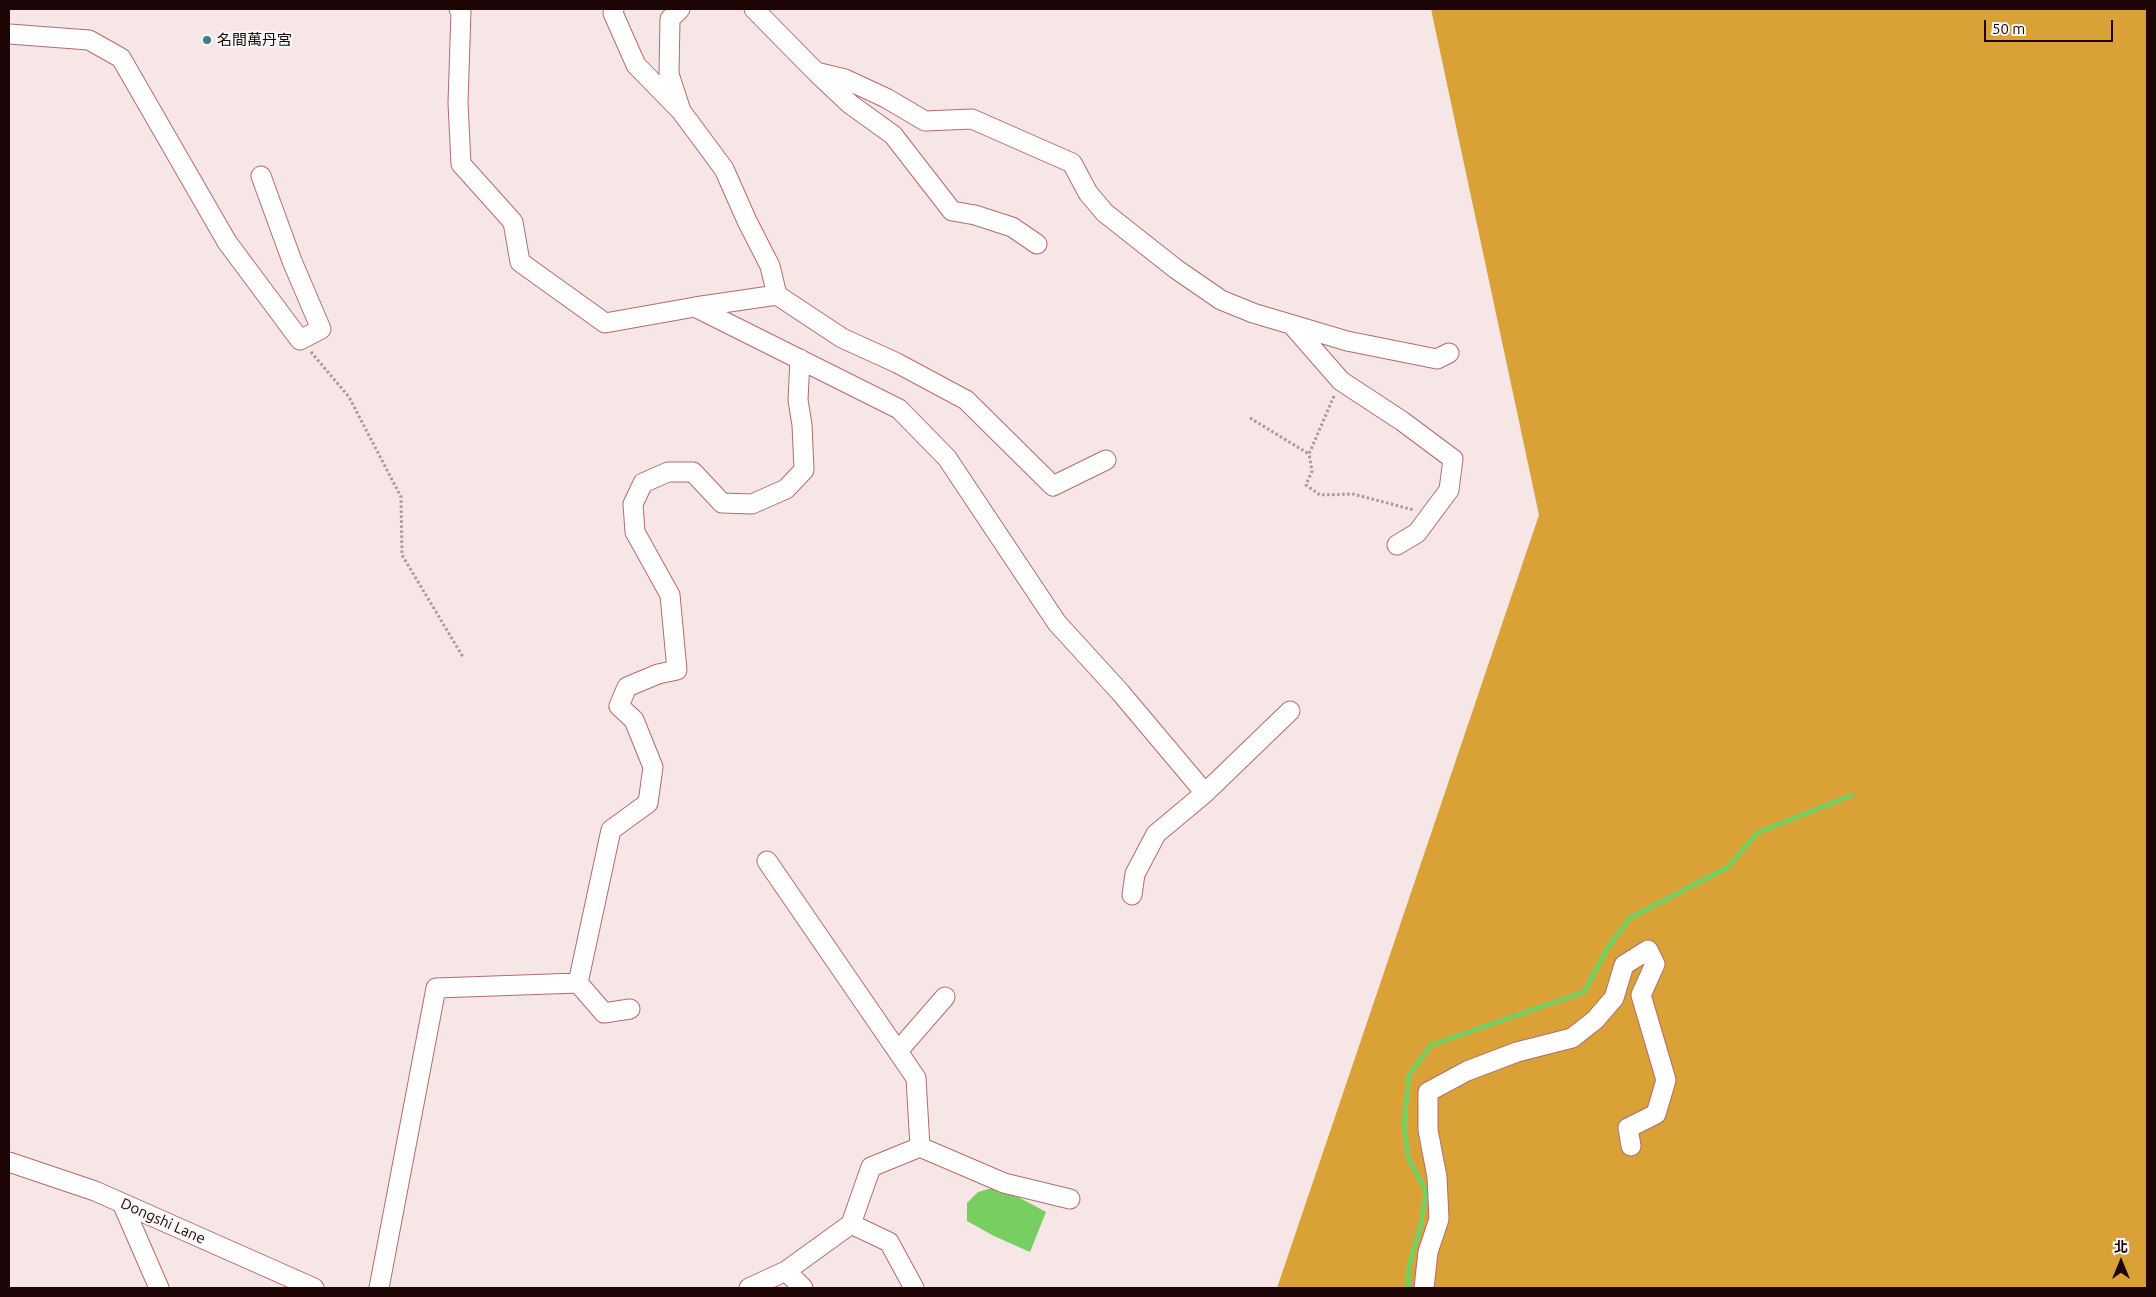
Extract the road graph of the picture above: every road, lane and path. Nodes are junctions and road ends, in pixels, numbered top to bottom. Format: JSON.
{"nodes":[{"id":1,"x":459,"y":9,"type":"edge"},
{"id":2,"x":614,"y":9,"type":"edge"},
{"id":3,"x":754,"y":9,"type":"edge"},
{"id":4,"x":673,"y":12,"type":"edge"},
{"id":5,"x":9,"y":34,"type":"edge"},
{"id":6,"x":816,"y":72,"type":"junction"},
{"id":7,"x":681,"y":111,"type":"junction"},
{"id":8,"x":261,"y":176,"type":"dead end"},
{"id":9,"x":1037,"y":244,"type":"dead end"},
{"id":10,"x":777,"y":296,"type":"junction"},
{"id":11,"x":695,"y":308,"type":"junction"},
{"id":12,"x":1292,"y":325,"type":"junction"},
{"id":13,"x":300,"y":340,"type":"junction"},
{"id":14,"x":1449,"y":353,"type":"dead end"},
{"id":15,"x":800,"y":359,"type":"junction"},
{"id":16,"x":1341,"y":381,"type":"junction"},
{"id":17,"x":1250,"y":418,"type":"dead end"},
{"id":18,"x":1309,"y":454,"type":"junction"},
{"id":19,"x":1106,"y":460,"type":"dead end"},
{"id":20,"x":1430,"y":516,"type":"junction"},
{"id":21,"x":1396,"y":546,"type":"dead end"},
{"id":22,"x":463,"y":657,"type":"dead end"},
{"id":23,"x":1290,"y":711,"type":"dead end"},
{"id":24,"x":1205,"y":792,"type":"junction"},
{"id":25,"x":767,"y":861,"type":"dead end"},
{"id":26,"x":1132,"y":895,"type":"dead end"},
{"id":27,"x":578,"y":982,"type":"junction"},
{"id":28,"x":945,"y":997,"type":"dead end"},
{"id":29,"x":630,"y":1009,"type":"dead end"},
{"id":30,"x":898,"y":1051,"type":"junction"},
{"id":31,"x":1631,"y":1146,"type":"dead end"},
{"id":32,"x":920,"y":1147,"type":"junction"},
{"id":33,"x":9,"y":1162,"type":"edge"},
{"id":34,"x":1070,"y":1199,"type":"dead end"},
{"id":35,"x":122,"y":1203,"type":"junction"},
{"id":36,"x":851,"y":1224,"type":"junction"},
{"id":37,"x":786,"y":1271,"type":"junction"},
{"id":38,"x":160,"y":1288,"type":"edge"},
{"id":39,"x":314,"y":1288,"type":"edge"},
{"id":40,"x":379,"y":1288,"type":"edge"},
{"id":41,"x":749,"y":1288,"type":"edge"},
{"id":42,"x":804,"y":1288,"type":"edge"},
{"id":43,"x":914,"y":1288,"type":"edge"},
{"id":44,"x":1424,"y":1288,"type":"edge"}],
"edges":[{"from":1,"to":11,"type":"street"},
{"from":2,"to":7,"type":"street"},
{"from":3,"to":6,"type":"street"},
{"from":4,"to":7,"type":"street"},
{"from":5,"to":13,"type":"street"},
{"from":6,"to":9,"type":"street"},
{"from":6,"to":12,"type":"street"},
{"from":7,"to":10,"type":"street"},
{"from":8,"to":13,"type":"street"},
{"from":10,"to":11,"type":"street"},
{"from":10,"to":19,"type":"street"},
{"from":11,"to":15,"type":"street"},
{"from":12,"to":14,"type":"street"},
{"from":12,"to":16,"type":"street"},
{"from":13,"to":22,"type":"path"},
{"from":15,"to":24,"type":"street"},
{"from":15,"to":27,"type":"street"},
{"from":16,"to":18,"type":"path"},
{"from":16,"to":20,"type":"street"},
{"from":17,"to":18,"type":"path"},
{"from":18,"to":20,"type":"path"},
{"from":20,"to":21,"type":"street"},
{"from":23,"to":24,"type":"street"},
{"from":24,"to":26,"type":"street"},
{"from":25,"to":30,"type":"street"},
{"from":27,"to":29,"type":"street"},
{"from":27,"to":40,"type":"street"},
{"from":28,"to":30,"type":"street"},
{"from":30,"to":32,"type":"street"},
{"from":31,"to":44,"type":"street"},
{"from":32,"to":34,"type":"street"},
{"from":32,"to":36,"type":"street"},
{"from":33,"to":35,"type":"street","name":"Dongshi Lane"},
{"from":35,"to":38,"type":"street"},
{"from":35,"to":39,"type":"street","name":"Dongshi Lane"},
{"from":36,"to":37,"type":"street"},
{"from":36,"to":43,"type":"street"},
{"from":37,"to":41,"type":"street"},
{"from":37,"to":42,"type":"street"}]}
